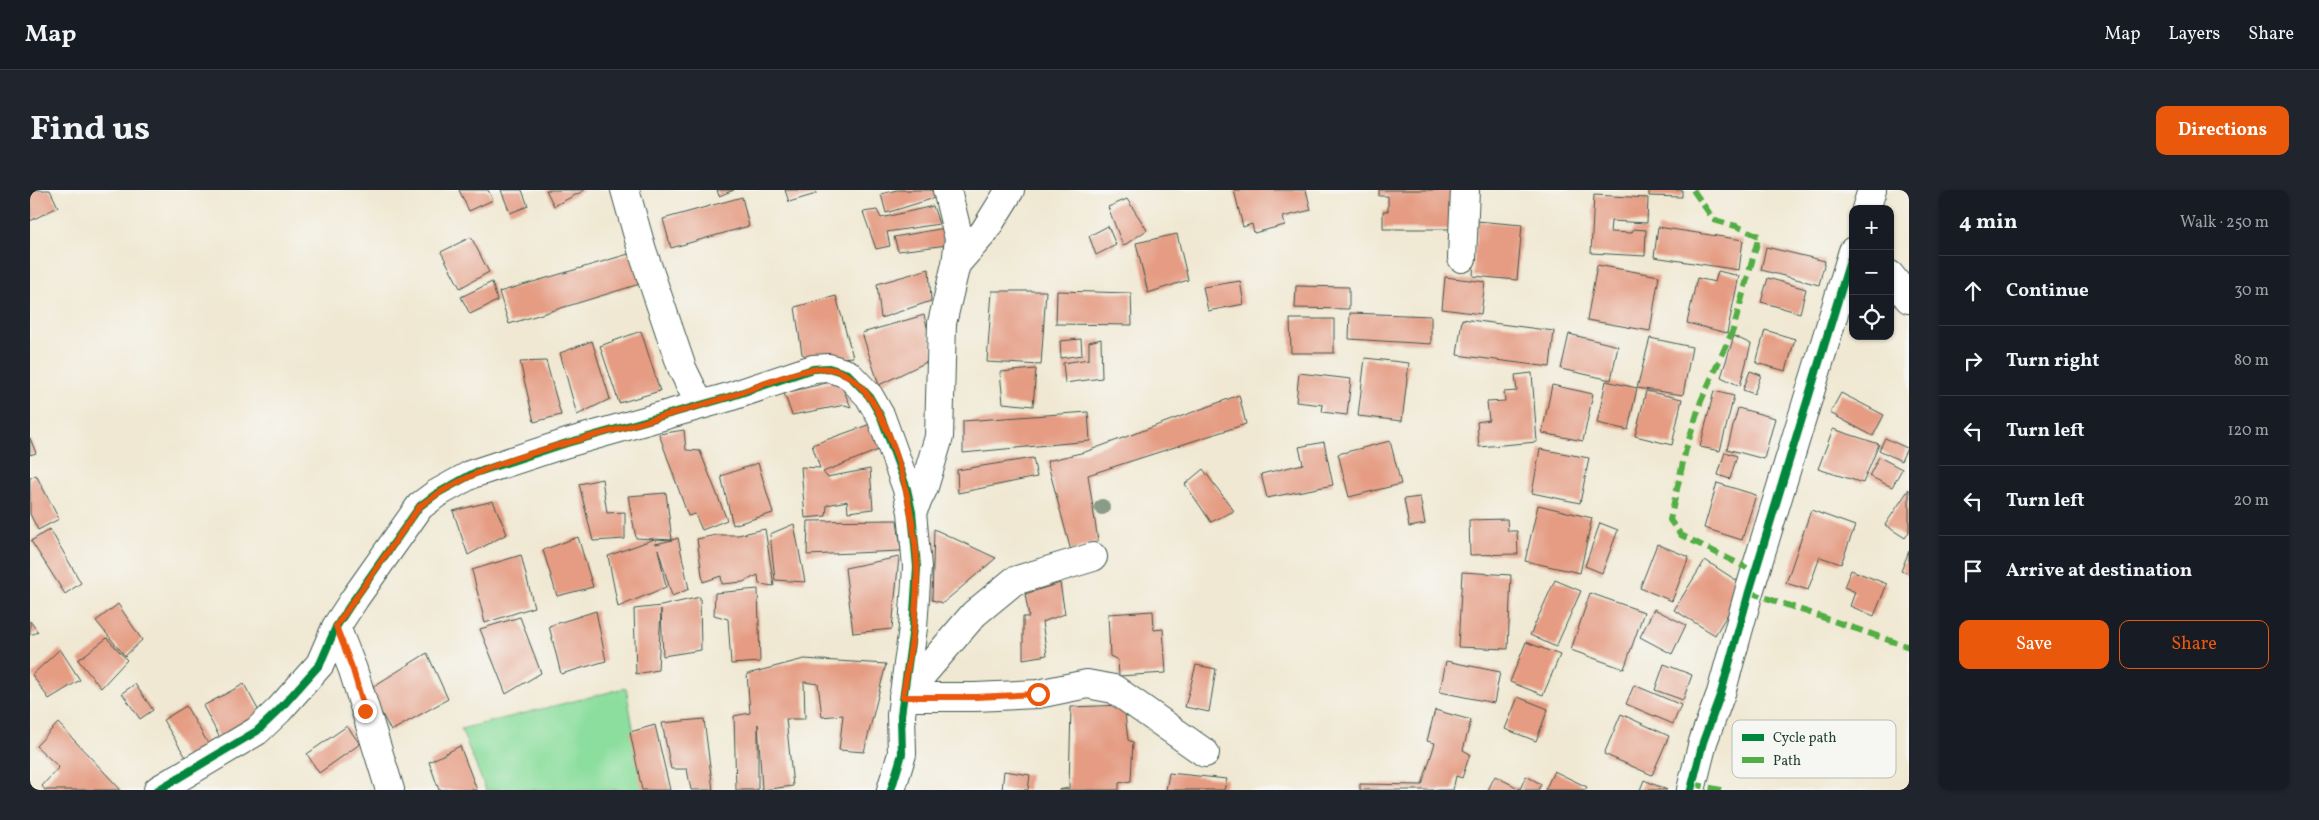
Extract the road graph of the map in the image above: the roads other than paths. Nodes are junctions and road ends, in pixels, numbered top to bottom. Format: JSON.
{"nodes":[{"id":1,"x":625,"y":190,"type":"edge"},
{"id":2,"x":947,"y":190,"type":"edge"},
{"id":3,"x":1010,"y":190,"type":"edge"},
{"id":4,"x":1465,"y":190,"type":"edge"},
{"id":5,"x":1872,"y":190,"type":"edge"},
{"id":6,"x":1867,"y":205,"type":"edge"},
{"id":7,"x":1462,"y":258,"type":"dead end"},
{"id":8,"x":956,"y":264,"type":"junction"},
{"id":9,"x":1849,"y":264,"type":"edge"},
{"id":10,"x":1894,"y":280,"type":"edge"},
{"id":11,"x":1909,"y":299,"type":"edge"},
{"id":12,"x":700,"y":405,"type":"junction"},
{"id":13,"x":912,"y":512,"type":"junction"},
{"id":14,"x":1093,"y":557,"type":"dead end"},
{"id":15,"x":336,"y":626,"type":"junction"},
{"id":16,"x":903,"y":697,"type":"junction"},
{"id":17,"x":1205,"y":753,"type":"dead end"},
{"id":18,"x":158,"y":790,"type":"edge"},
{"id":19,"x":390,"y":790,"type":"edge"},
{"id":20,"x":891,"y":790,"type":"edge"},
{"id":21,"x":1691,"y":790,"type":"edge"}],
"edges":[{"from":1,"to":12,"type":"street"},
{"from":2,"to":8,"type":"street"},
{"from":3,"to":8,"type":"street"},
{"from":4,"to":7,"type":"street"},
{"from":5,"to":6,"type":"street"},
{"from":8,"to":13,"type":"street"},
{"from":9,"to":21,"type":"street"},
{"from":10,"to":11,"type":"street"},
{"from":12,"to":13,"type":"street"},
{"from":12,"to":15,"type":"street"},
{"from":13,"to":16,"type":"street"},
{"from":14,"to":16,"type":"street"},
{"from":15,"to":18,"type":"street"},
{"from":15,"to":19,"type":"street"},
{"from":16,"to":17,"type":"street"},
{"from":16,"to":20,"type":"street"}]}
